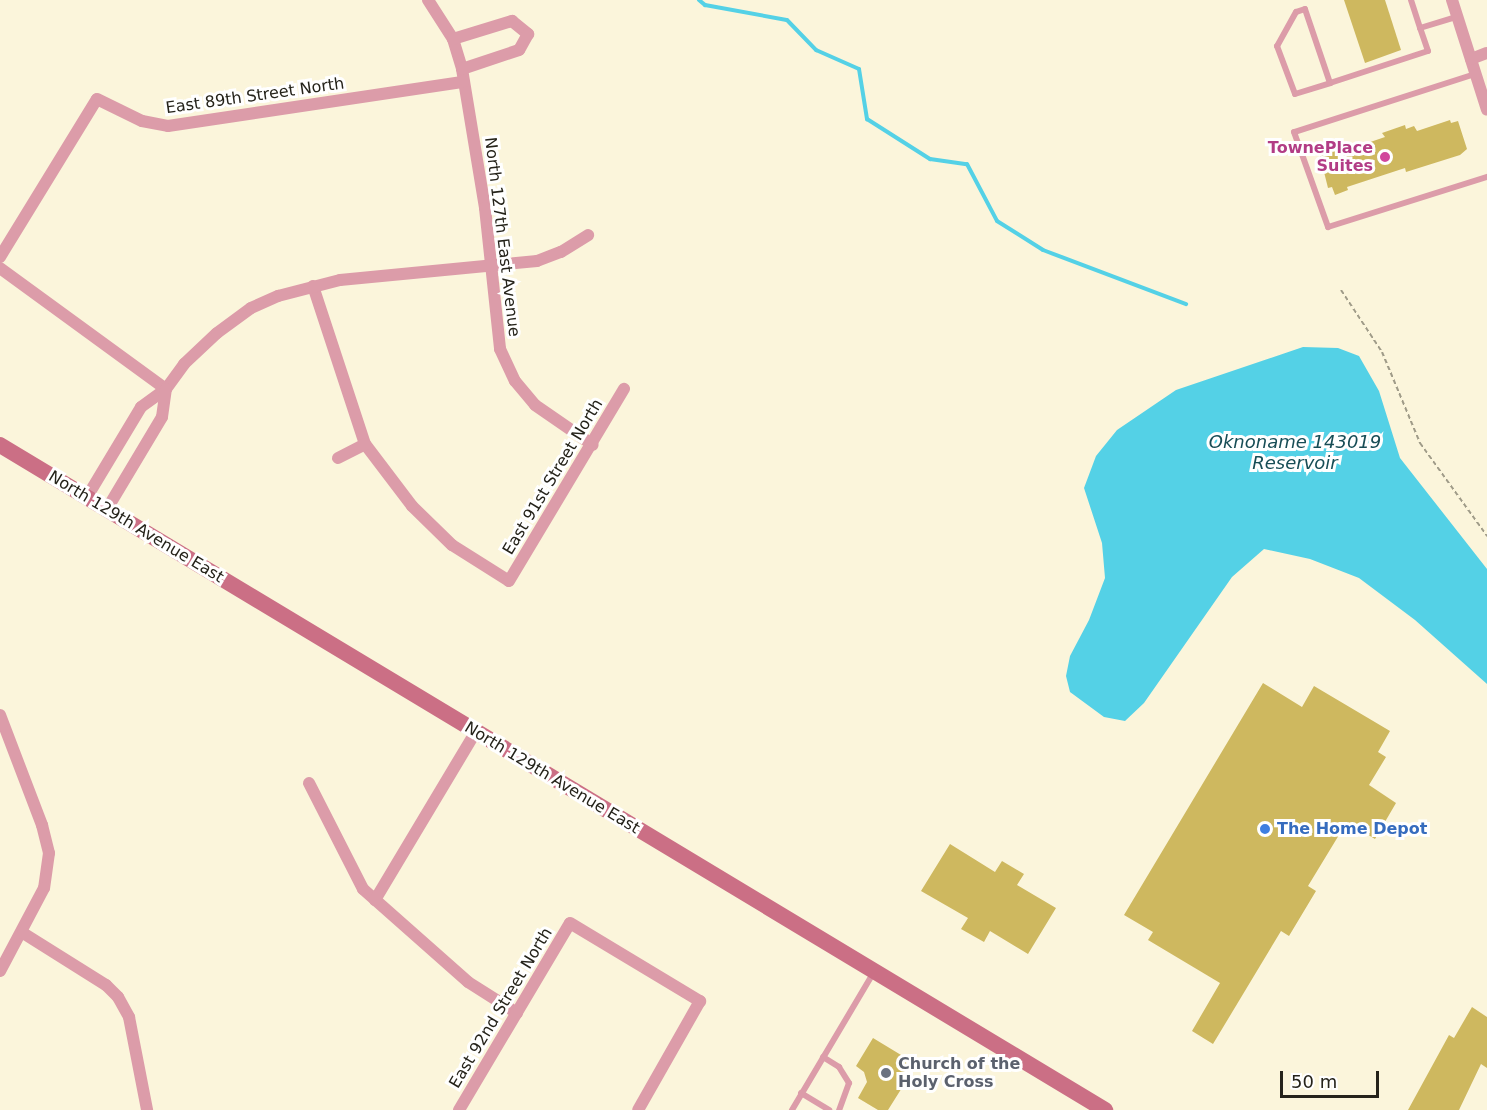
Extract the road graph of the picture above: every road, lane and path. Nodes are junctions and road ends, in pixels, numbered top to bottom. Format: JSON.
{"nodes":[{"id":1,"x":428,"y":0,"type":"edge"},
{"id":2,"x":1411,"y":0,"type":"edge"},
{"id":3,"x":1452,"y":0,"type":"edge"},
{"id":4,"x":1457,"y":16,"type":"junction"},
{"id":5,"x":1420,"y":28,"type":"junction"},
{"id":6,"x":453,"y":39,"type":"junction"},
{"id":7,"x":1487,"y":54,"type":"edge"},
{"id":8,"x":1471,"y":58,"type":"junction"},
{"id":9,"x":462,"y":69,"type":"junction"},
{"id":10,"x":1476,"y":74,"type":"junction"},
{"id":11,"x":464,"y":82,"type":"junction"},
{"id":12,"x":1330,"y":83,"type":"junction"},
{"id":13,"x":1487,"y":110,"type":"edge"},
{"id":14,"x":1487,"y":177,"type":"edge"},
{"id":15,"x":588,"y":235,"type":"dead end"},
{"id":16,"x":0,"y":257,"type":"edge"},
{"id":17,"x":0,"y":268,"type":"edge"},
{"id":18,"x":491,"y":268,"type":"junction"},
{"id":19,"x":313,"y":286,"type":"junction"},
{"id":20,"x":1341,"y":290,"type":"dead end"},
{"id":21,"x":166,"y":389,"type":"junction"},
{"id":22,"x":624,"y":389,"type":"dead end"},
{"id":23,"x":365,"y":444,"type":"junction"},
{"id":24,"x":0,"y":445,"type":"edge"},
{"id":25,"x":593,"y":445,"type":"junction"},
{"id":26,"x":338,"y":458,"type":"dead end"},
{"id":27,"x":87,"y":498,"type":"junction"},
{"id":28,"x":107,"y":509,"type":"junction"},
{"id":29,"x":1487,"y":536,"type":"edge"},
{"id":30,"x":1,"y":721,"type":"edge"},
{"id":31,"x":476,"y":731,"type":"junction"},
{"id":32,"x":309,"y":783,"type":"dead end"},
{"id":33,"x":375,"y":900,"type":"junction"},
{"id":34,"x":23,"y":933,"type":"junction"},
{"id":35,"x":0,"y":971,"type":"edge"},
{"id":36,"x":874,"y":971,"type":"junction"},
{"id":37,"x":517,"y":1013,"type":"junction"},
{"id":38,"x":823,"y":1057,"type":"junction"},
{"id":39,"x":801,"y":1093,"type":"junction"},
{"id":40,"x":146,"y":1110,"type":"edge"},
{"id":41,"x":459,"y":1110,"type":"edge"},
{"id":42,"x":638,"y":1110,"type":"edge"},
{"id":43,"x":792,"y":1110,"type":"edge"},
{"id":44,"x":829,"y":1110,"type":"edge"},
{"id":45,"x":839,"y":1110,"type":"edge"},
{"id":46,"x":1105,"y":1110,"type":"edge"}],
"edges":[{"from":1,"to":6,"type":"street","name":"North 127th East Avenue"},
{"from":2,"to":5,"type":"lane"},
{"from":3,"to":4,"type":"street"},
{"from":4,"to":5,"type":"lane"},
{"from":4,"to":8,"type":"street"},
{"from":5,"to":12,"type":"lane"},
{"from":6,"to":9,"type":"street","name":"North 127th East Avenue"},
{"from":6,"to":9,"type":"street"},
{"from":7,"to":8,"type":"street"},
{"from":8,"to":10,"type":"street"},
{"from":9,"to":11,"type":"street","name":"North 127th East Avenue"},
{"from":10,"to":13,"type":"street"},
{"from":10,"to":14,"type":"lane"},
{"from":11,"to":16,"type":"street","name":"East 89th Street North"},
{"from":11,"to":18,"type":"street","name":"North 127th East Avenue"},
{"from":12,"to":12,"type":"lane"},
{"from":15,"to":18,"type":"street"},
{"from":17,"to":21,"type":"street"},
{"from":18,"to":19,"type":"street"},
{"from":18,"to":25,"type":"street","name":"North 127th East Avenue"},
{"from":19,"to":21,"type":"street"},
{"from":19,"to":23,"type":"street"},
{"from":20,"to":29,"type":"path"},
{"from":21,"to":27,"type":"street"},
{"from":21,"to":28,"type":"street"},
{"from":22,"to":25,"type":"street","name":"East 91st Street North"},
{"from":23,"to":25,"type":"street","name":"East 91st Street North"},
{"from":23,"to":26,"type":"street"},
{"from":24,"to":27,"type":"main road","name":"North 129th Avenue East"},
{"from":27,"to":28,"type":"main road","name":"North 129th Avenue East"},
{"from":28,"to":31,"type":"main road","name":"North 129th Avenue East"},
{"from":30,"to":34,"type":"street"},
{"from":31,"to":33,"type":"street"},
{"from":31,"to":36,"type":"main road","name":"North 129th Avenue East"},
{"from":32,"to":33,"type":"street"},
{"from":33,"to":37,"type":"street"},
{"from":34,"to":35,"type":"street"},
{"from":34,"to":40,"type":"street"},
{"from":36,"to":38,"type":"lane"},
{"from":36,"to":46,"type":"main road","name":"North 129th Avenue East"},
{"from":37,"to":41,"type":"street","name":"East 92nd Street North"},
{"from":37,"to":42,"type":"street","name":"East 92nd Street North"},
{"from":38,"to":39,"type":"lane"},
{"from":38,"to":45,"type":"lane"},
{"from":39,"to":43,"type":"lane"},
{"from":39,"to":44,"type":"lane"}]}
